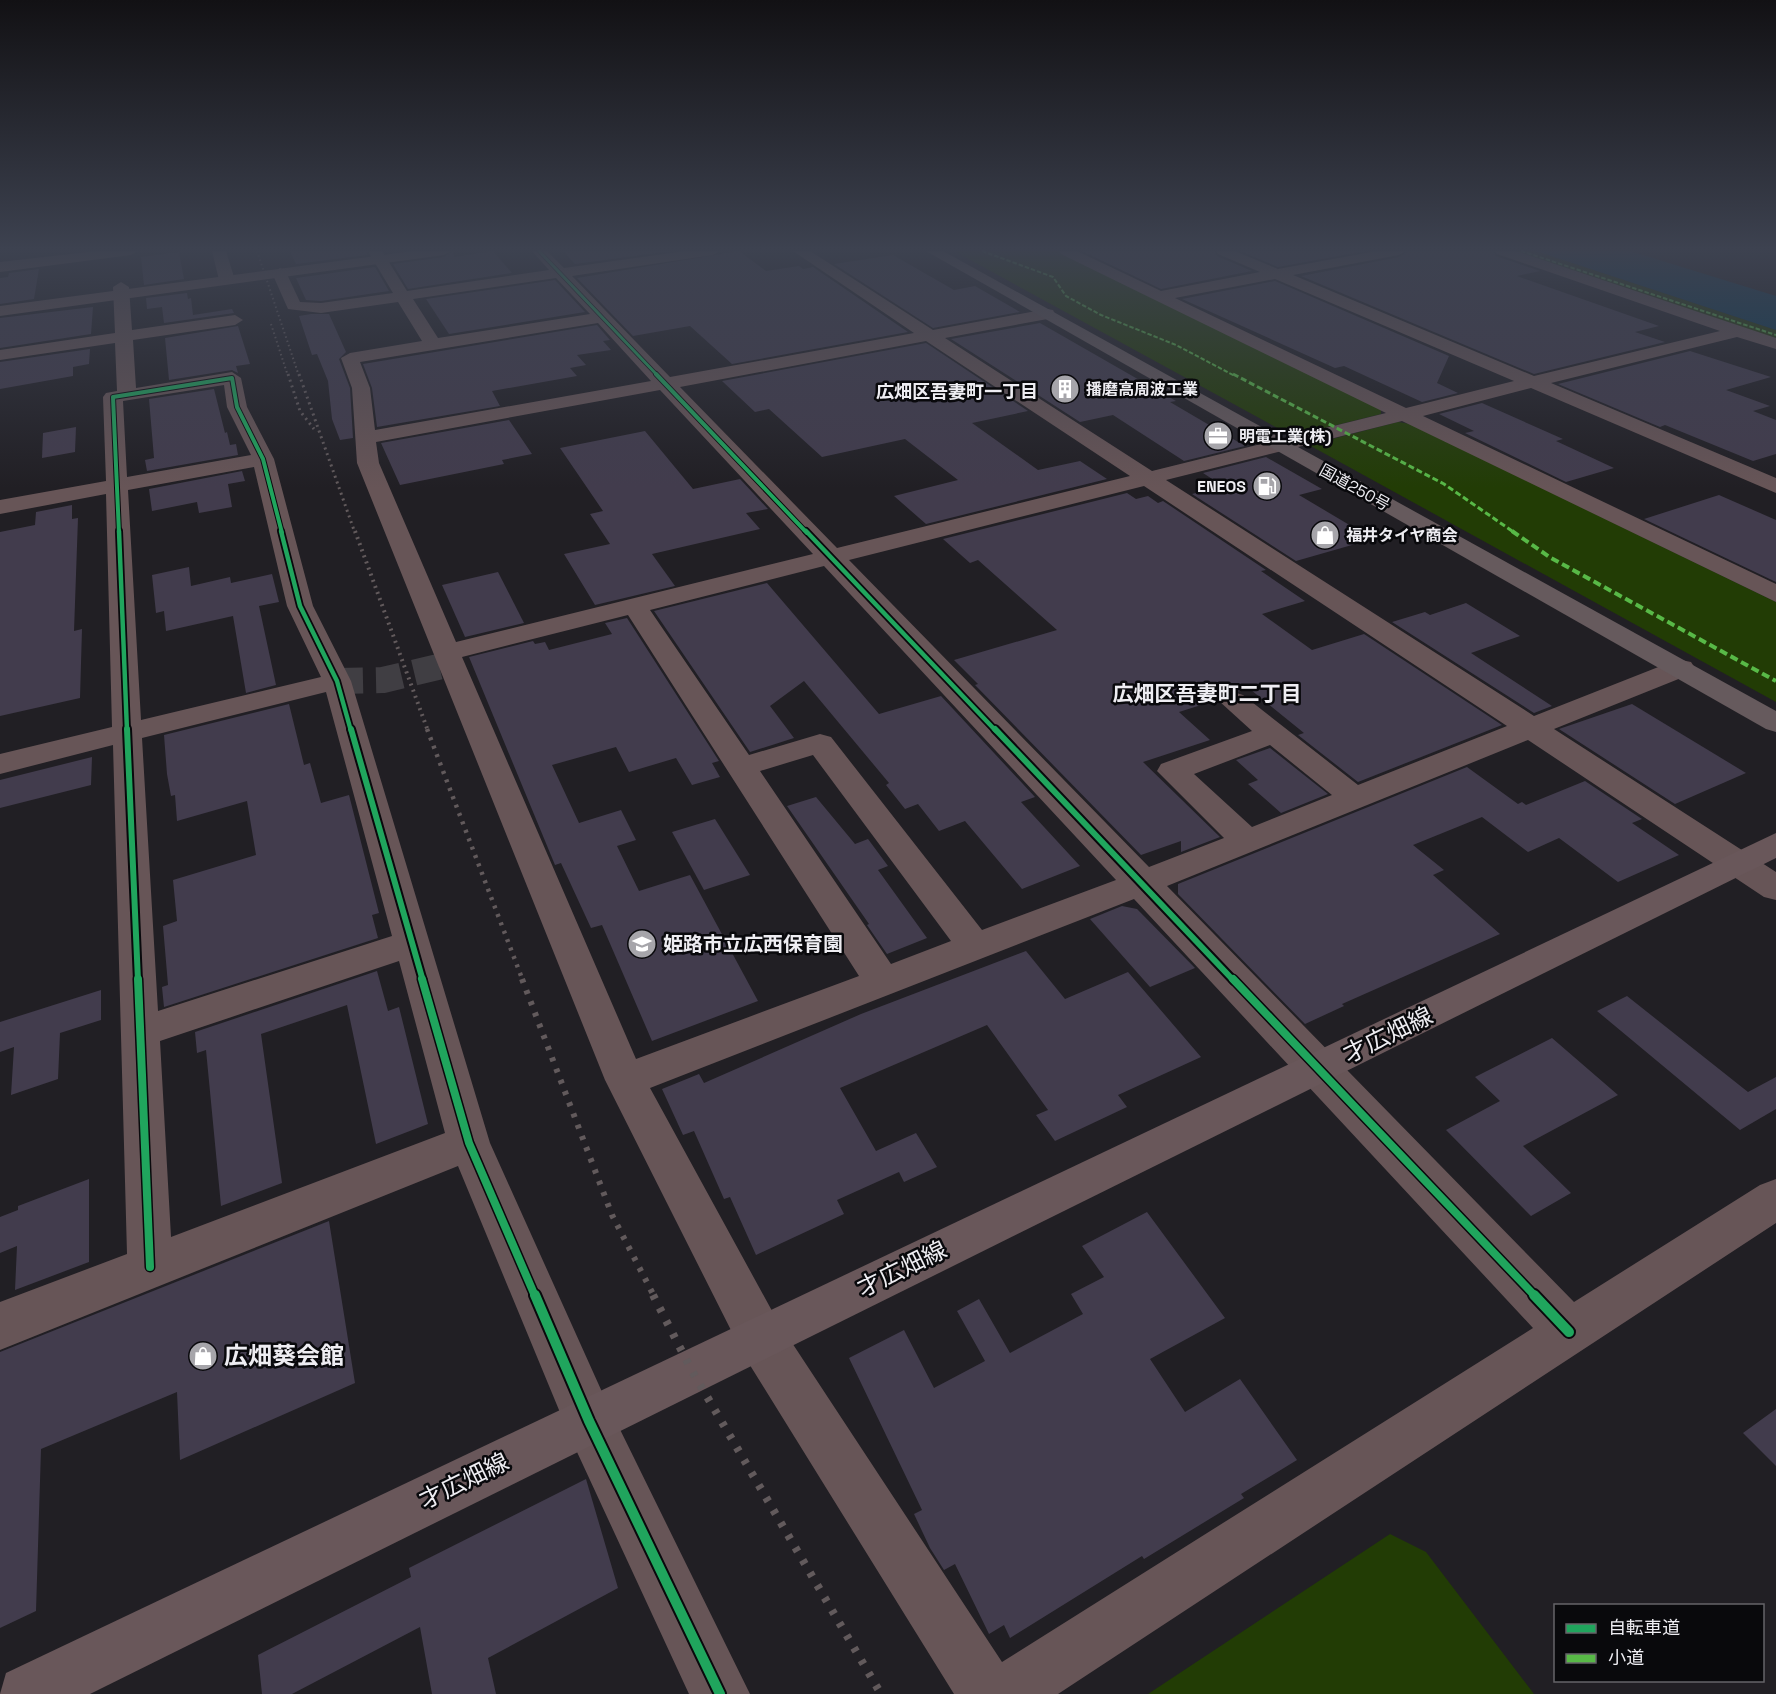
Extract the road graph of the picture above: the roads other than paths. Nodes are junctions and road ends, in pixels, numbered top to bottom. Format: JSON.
{"nodes":[{"id":1,"x":125,"y":330,"type":"edge"},
{"id":2,"x":170,"y":330,"type":"edge"},
{"id":3,"x":424,"y":330,"type":"edge"},
{"id":4,"x":520,"y":330,"type":"edge"},
{"id":5,"x":614,"y":330,"type":"edge"},
{"id":6,"x":922,"y":330,"type":"edge"},
{"id":7,"x":962,"y":330,"type":"edge"},
{"id":8,"x":1075,"y":330,"type":"edge"},
{"id":9,"x":1228,"y":330,"type":"edge"},
{"id":10,"x":1412,"y":330,"type":"edge"},
{"id":11,"x":1739,"y":331,"type":"joint"},
{"id":12,"x":931,"y":336,"type":"junction"},
{"id":13,"x":125,"y":337,"type":"junction"},
{"id":14,"x":433,"y":344,"type":"junction"},
{"id":15,"x":1776,"y":344,"type":"edge"},
{"id":16,"x":0,"y":355,"type":"edge"},
{"id":17,"x":1534,"y":382,"type":"junction"},
{"id":18,"x":666,"y":384,"type":"junction"},
{"id":19,"x":127,"y":394,"type":"junction"},
{"id":20,"x":1403,"y":415,"type":"junction"},
{"id":21,"x":367,"y":438,"type":"junction"},
{"id":22,"x":1280,"y":446,"type":"junction"},
{"id":23,"x":263,"y":459,"type":"junction"},
{"id":24,"x":1149,"y":478,"type":"junction"},
{"id":25,"x":115,"y":486,"type":"junction"},
{"id":26,"x":1776,"y":486,"type":"edge"},
{"id":27,"x":0,"y":507,"type":"edge"},
{"id":28,"x":831,"y":557,"type":"junction"},
{"id":29,"x":1776,"y":594,"type":"edge"},
{"id":30,"x":635,"y":606,"type":"junction"},
{"id":31,"x":446,"y":653,"type":"junction"},
{"id":32,"x":1681,"y":668,"type":"junction"},
{"id":33,"x":337,"y":681,"type":"junction"},
{"id":34,"x":1233,"y":701,"type":"dead end"},
{"id":35,"x":1776,"y":723,"type":"edge"},
{"id":36,"x":1533,"y":729,"type":"junction"},
{"id":37,"x":126,"y":732,"type":"junction"},
{"id":38,"x":1272,"y":734,"type":"junction"},
{"id":39,"x":0,"y":764,"type":"edge"},
{"id":40,"x":741,"y":767,"type":"junction"},
{"id":41,"x":1356,"y":799,"type":"junction"},
{"id":42,"x":1248,"y":842,"type":"junction"},
{"id":43,"x":1757,"y":854,"type":"edge"},
{"id":44,"x":1142,"y":883,"type":"junction"},
{"id":45,"x":1776,"y":888,"type":"edge"},
{"id":46,"x":413,"y":944,"type":"junction"},
{"id":47,"x":975,"y":946,"type":"junction"},
{"id":48,"x":883,"y":982,"type":"junction"},
{"id":49,"x":140,"y":1032,"type":"junction"},
{"id":50,"x":1318,"y":1069,"type":"junction"},
{"id":51,"x":625,"y":1080,"type":"junction"},
{"id":52,"x":469,"y":1143,"type":"junction"},
{"id":53,"x":1776,"y":1199,"type":"edge"},
{"id":54,"x":150,"y":1268,"type":"junction"},
{"id":55,"x":0,"y":1326,"type":"edge"},
{"id":56,"x":1569,"y":1332,"type":"junction"},
{"id":57,"x":760,"y":1337,"type":"junction"},
{"id":58,"x":589,"y":1421,"type":"junction"},
{"id":59,"x":27,"y":1694,"type":"edge"},
{"id":60,"x":720,"y":1694,"type":"edge"},
{"id":61,"x":988,"y":1694,"type":"edge"},
{"id":62,"x":1005,"y":1694,"type":"edge"}],
"edges":[{"from":1,"to":13,"type":"street"},
{"from":2,"to":13,"type":"street"},
{"from":3,"to":14,"type":"street"},
{"from":4,"to":14,"type":"street"},
{"from":5,"to":18,"type":"street"},
{"from":6,"to":12,"type":"street"},
{"from":7,"to":12,"type":"street"},
{"from":8,"to":22,"type":"highway","name":"国道250号"},
{"from":9,"to":20,"type":"street"},
{"from":10,"to":17,"type":"street"},
{"from":11,"to":15,"type":"street"},
{"from":11,"to":17,"type":"street"},
{"from":12,"to":18,"type":"street"},
{"from":12,"to":24,"type":"street"},
{"from":13,"to":16,"type":"street"},
{"from":13,"to":19,"type":"street"},
{"from":14,"to":21,"type":"street"},
{"from":17,"to":20,"type":"street"},
{"from":17,"to":26,"type":"street"},
{"from":18,"to":21,"type":"street"},
{"from":18,"to":28,"type":"street"},
{"from":19,"to":23,"type":"street"},
{"from":19,"to":25,"type":"street"},
{"from":20,"to":22,"type":"street"},
{"from":20,"to":29,"type":"street"},
{"from":21,"to":31,"type":"street"},
{"from":22,"to":24,"type":"street"},
{"from":22,"to":32,"type":"highway","name":"国道250号"},
{"from":23,"to":25,"type":"street"},
{"from":23,"to":33,"type":"street"},
{"from":24,"to":28,"type":"street"},
{"from":24,"to":36,"type":"street"},
{"from":25,"to":27,"type":"street"},
{"from":25,"to":37,"type":"street"},
{"from":28,"to":30,"type":"street"},
{"from":28,"to":44,"type":"street"},
{"from":30,"to":31,"type":"street"},
{"from":30,"to":40,"type":"street"},
{"from":31,"to":51,"type":"street"},
{"from":32,"to":35,"type":"highway","name":"国道250号"},
{"from":32,"to":36,"type":"street"},
{"from":33,"to":37,"type":"street"},
{"from":33,"to":46,"type":"street"},
{"from":34,"to":38,"type":"street"},
{"from":36,"to":41,"type":"street"},
{"from":36,"to":43,"type":"street"},
{"from":37,"to":39,"type":"street"},
{"from":37,"to":49,"type":"street"},
{"from":38,"to":41,"type":"street"},
{"from":38,"to":42,"type":"street"},
{"from":40,"to":47,"type":"street"},
{"from":40,"to":48,"type":"street"},
{"from":41,"to":42,"type":"street"},
{"from":42,"to":44,"type":"street"},
{"from":43,"to":45,"type":"street"},
{"from":43,"to":50,"type":"main road","name":"才広畑線"},
{"from":44,"to":47,"type":"street"},
{"from":44,"to":50,"type":"street"},
{"from":46,"to":49,"type":"street"},
{"from":46,"to":52,"type":"street"},
{"from":47,"to":48,"type":"street"},
{"from":48,"to":51,"type":"street"},
{"from":49,"to":54,"type":"street"},
{"from":50,"to":56,"type":"street"},
{"from":50,"to":57,"type":"main road","name":"才広畑線"},
{"from":51,"to":57,"type":"street"},
{"from":52,"to":54,"type":"street"},
{"from":52,"to":58,"type":"street"},
{"from":53,"to":56,"type":"street"},
{"from":54,"to":55,"type":"street"},
{"from":56,"to":62,"type":"street"},
{"from":57,"to":58,"type":"main road","name":"才広畑線"},
{"from":57,"to":61,"type":"street"},
{"from":58,"to":59,"type":"main road","name":"才広畑線"},
{"from":58,"to":60,"type":"street"}]}
